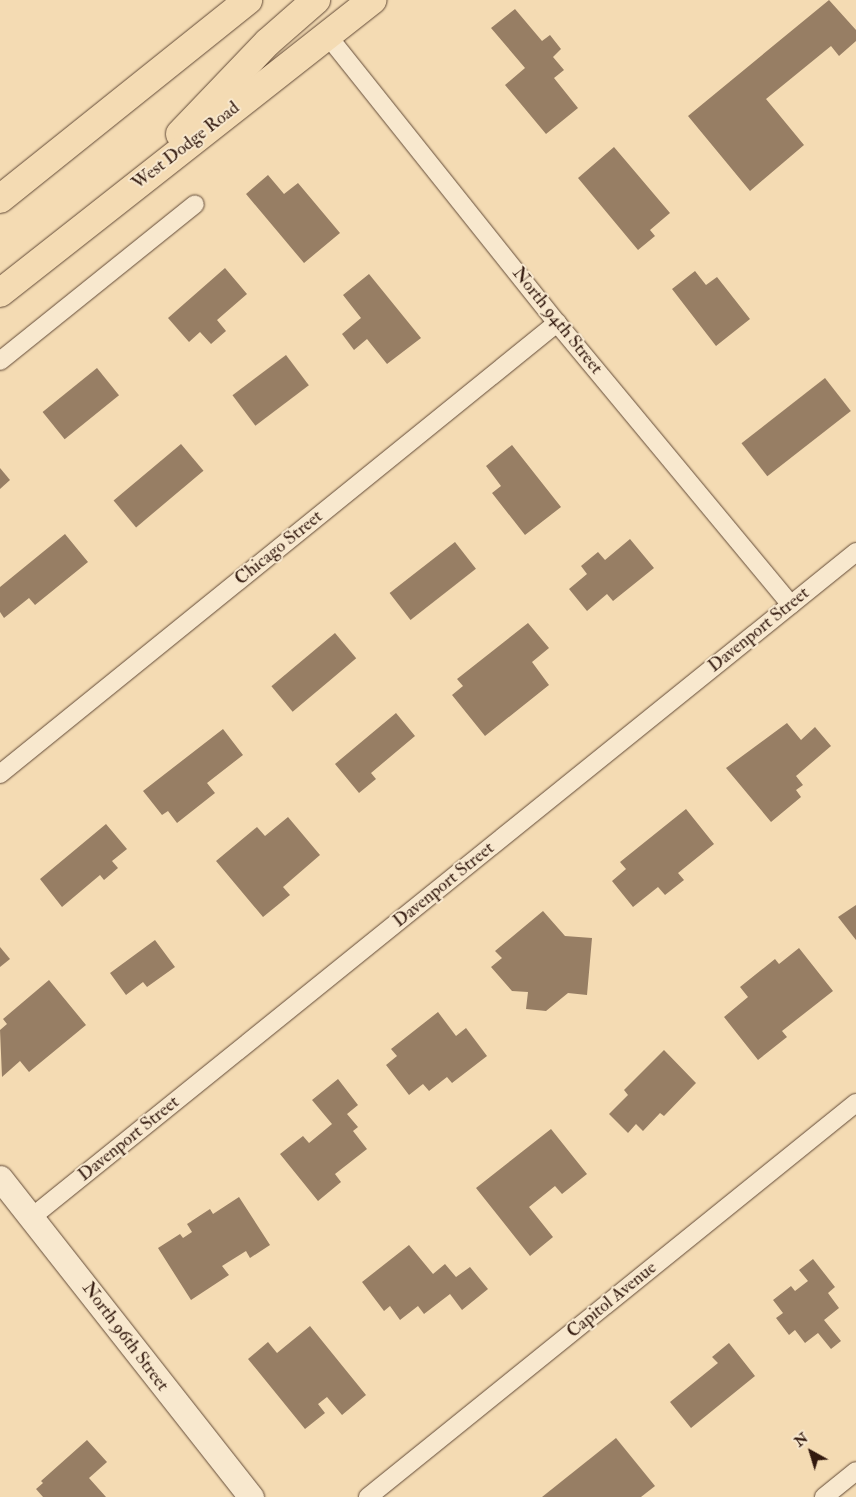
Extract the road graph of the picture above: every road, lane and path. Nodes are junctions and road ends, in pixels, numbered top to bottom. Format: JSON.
{"nodes":[{"id":1,"x":248,"y":0,"type":"edge"},
{"id":2,"x":316,"y":0,"type":"edge"},
{"id":3,"x":372,"y":0,"type":"edge"},
{"id":4,"x":327,"y":35,"type":"junction"},
{"id":5,"x":144,"y":178,"type":"junction"},
{"id":6,"x":0,"y":200,"type":"edge"},
{"id":7,"x":195,"y":204,"type":"dead end"},
{"id":8,"x":0,"y":293,"type":"edge"},
{"id":9,"x":557,"y":323,"type":"junction"},
{"id":10,"x":0,"y":361,"type":"edge"},
{"id":11,"x":856,"y":552,"type":"edge"},
{"id":12,"x":791,"y":605,"type":"junction"},
{"id":13,"x":0,"y":774,"type":"edge"},
{"id":14,"x":856,"y":1103,"type":"edge"},
{"id":15,"x":0,"y":1178,"type":"edge"},
{"id":16,"x":32,"y":1217,"type":"junction"},
{"id":17,"x":856,"y":1471,"type":"edge"},
{"id":18,"x":251,"y":1497,"type":"edge"},
{"id":19,"x":368,"y":1497,"type":"edge"},
{"id":20,"x":824,"y":1497,"type":"edge"}],
"edges":[{"from":1,"to":6,"type":"highway"},
{"from":2,"to":5,"type":"highway"},
{"from":3,"to":4,"type":"highway","name":"West Dodge Road"},
{"from":4,"to":5,"type":"highway","name":"West Dodge Road"},
{"from":4,"to":9,"type":"street","name":"North 94th Street"},
{"from":5,"to":8,"type":"highway","name":"West Dodge Road"},
{"from":7,"to":10,"type":"street"},
{"from":9,"to":12,"type":"street","name":"North 94th Street"},
{"from":9,"to":13,"type":"street","name":"Chicago Street"},
{"from":11,"to":12,"type":"street","name":"Davenport Street"},
{"from":12,"to":16,"type":"street","name":"Davenport Street"},
{"from":14,"to":19,"type":"street","name":"Capitol Avenue"},
{"from":15,"to":16,"type":"street","name":"North 96th Street"},
{"from":16,"to":18,"type":"street","name":"North 96th Street"},
{"from":17,"to":20,"type":"street"}]}
